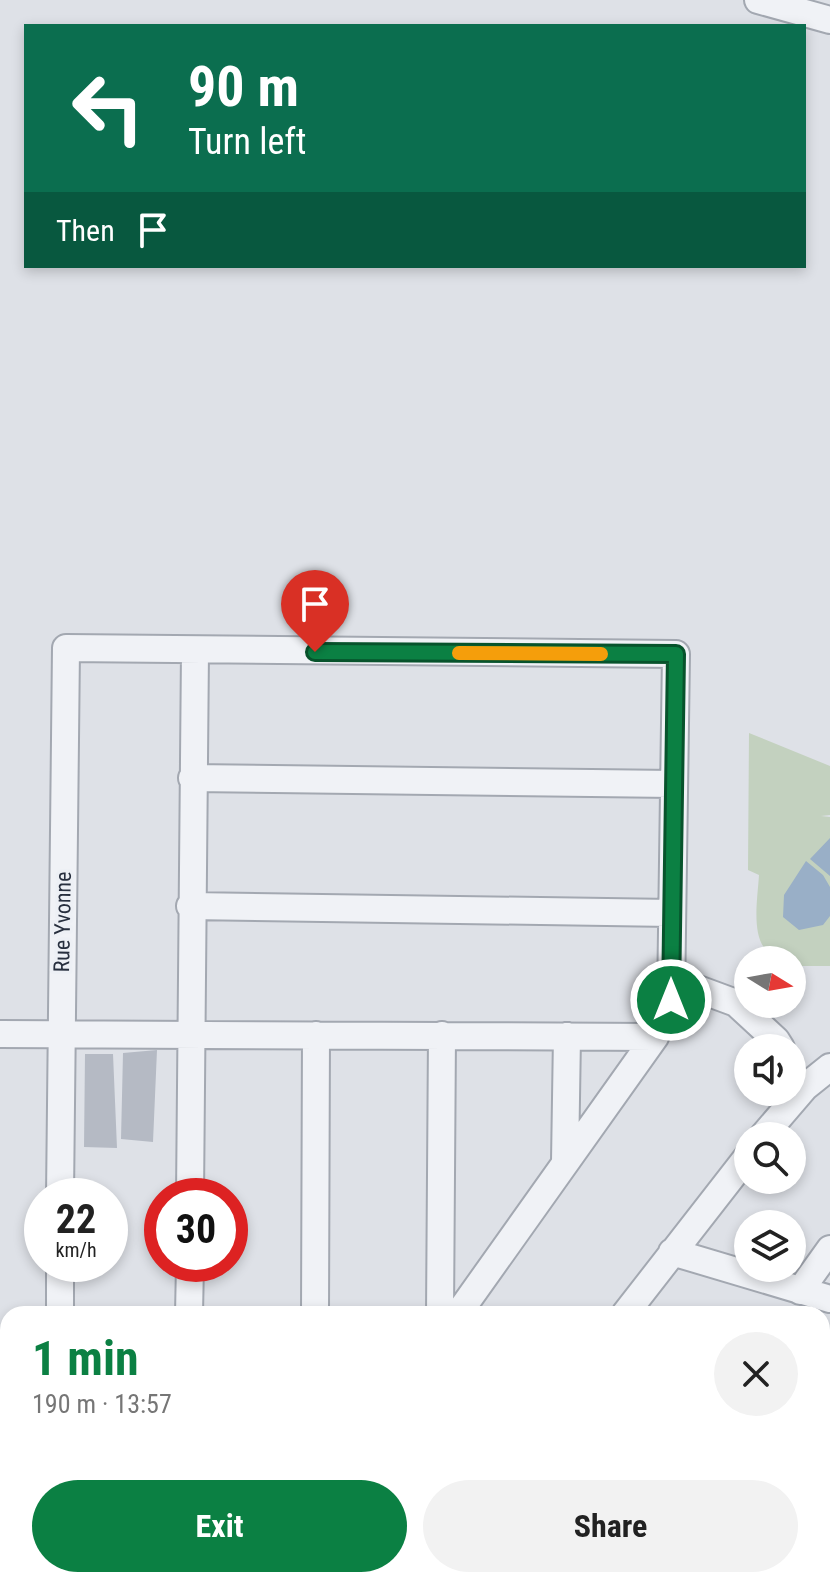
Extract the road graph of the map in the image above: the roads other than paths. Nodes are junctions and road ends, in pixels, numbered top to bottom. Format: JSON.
{"nodes":[{"id":1,"x":758,"y":0,"type":"edge"},
{"id":2,"x":830,"y":20,"type":"edge"},
{"id":3,"x":195,"y":651,"type":"junction"},
{"id":4,"x":192,"y":778,"type":"junction"},
{"id":5,"x":674,"y":784,"type":"junction"},
{"id":6,"x":190,"y":906,"type":"junction"},
{"id":7,"x":672,"y":913,"type":"junction"},
{"id":8,"x":671,"y":979,"type":"junction"},
{"id":9,"x":0,"y":1034,"type":"edge"},
{"id":10,"x":60,"y":1034,"type":"junction"},
{"id":11,"x":191,"y":1034,"type":"junction"},
{"id":12,"x":770,"y":1034,"type":"edge"},
{"id":13,"x":316,"y":1035,"type":"junction"},
{"id":14,"x":442,"y":1035,"type":"junction"},
{"id":15,"x":567,"y":1036,"type":"junction"},
{"id":16,"x":655,"y":1037,"type":"junction"},
{"id":17,"x":830,"y":1067,"type":"edge"},
{"id":18,"x":806,"y":1074,"type":"edge"},
{"id":19,"x":565,"y":1161,"type":"junction"},
{"id":20,"x":734,"y":1174,"type":"edge"},
{"id":21,"x":60,"y":1178,"type":"edge"},
{"id":22,"x":190,"y":1178,"type":"edge"},
{"id":23,"x":830,"y":1249,"type":"edge"},
{"id":24,"x":672,"y":1252,"type":"junction"},
{"id":25,"x":60,"y":1282,"type":"edge"},
{"id":26,"x":190,"y":1282,"type":"edge"},
{"id":27,"x":800,"y":1291,"type":"junction"},
{"id":28,"x":830,"y":1299,"type":"edge"},
{"id":29,"x":60,"y":1306,"type":"edge"},
{"id":30,"x":189,"y":1306,"type":"edge"},
{"id":31,"x":315,"y":1306,"type":"edge"},
{"id":32,"x":440,"y":1306,"type":"edge"},
{"id":33,"x":464,"y":1306,"type":"edge"},
{"id":34,"x":631,"y":1306,"type":"edge"}],
"edges":[{"from":1,"to":2,"type":"street"},
{"from":3,"to":4,"type":"street"},
{"from":3,"to":5,"type":"street"},
{"from":3,"to":10,"type":"street","name":"Rue Yvonne"},
{"from":4,"to":5,"type":"street"},
{"from":4,"to":6,"type":"street"},
{"from":5,"to":7,"type":"street"},
{"from":6,"to":7,"type":"street"},
{"from":6,"to":11,"type":"street"},
{"from":7,"to":8,"type":"street"},
{"from":8,"to":12,"type":"street"},
{"from":8,"to":16,"type":"street"},
{"from":9,"to":10,"type":"street"},
{"from":10,"to":11,"type":"street"},
{"from":10,"to":21,"type":"street","name":"Rue Yvonne"},
{"from":11,"to":13,"type":"street"},
{"from":11,"to":22,"type":"street"},
{"from":13,"to":14,"type":"street"},
{"from":13,"to":31,"type":"street"},
{"from":14,"to":15,"type":"street"},
{"from":14,"to":32,"type":"street"},
{"from":15,"to":16,"type":"street"},
{"from":15,"to":19,"type":"street"},
{"from":16,"to":19,"type":"street"},
{"from":17,"to":18,"type":"street"},
{"from":19,"to":33,"type":"street"},
{"from":20,"to":24,"type":"street"},
{"from":23,"to":27,"type":"street"},
{"from":24,"to":27,"type":"street"},
{"from":24,"to":34,"type":"street"},
{"from":25,"to":29,"type":"street"},
{"from":26,"to":30,"type":"street"},
{"from":27,"to":28,"type":"street"}]}
